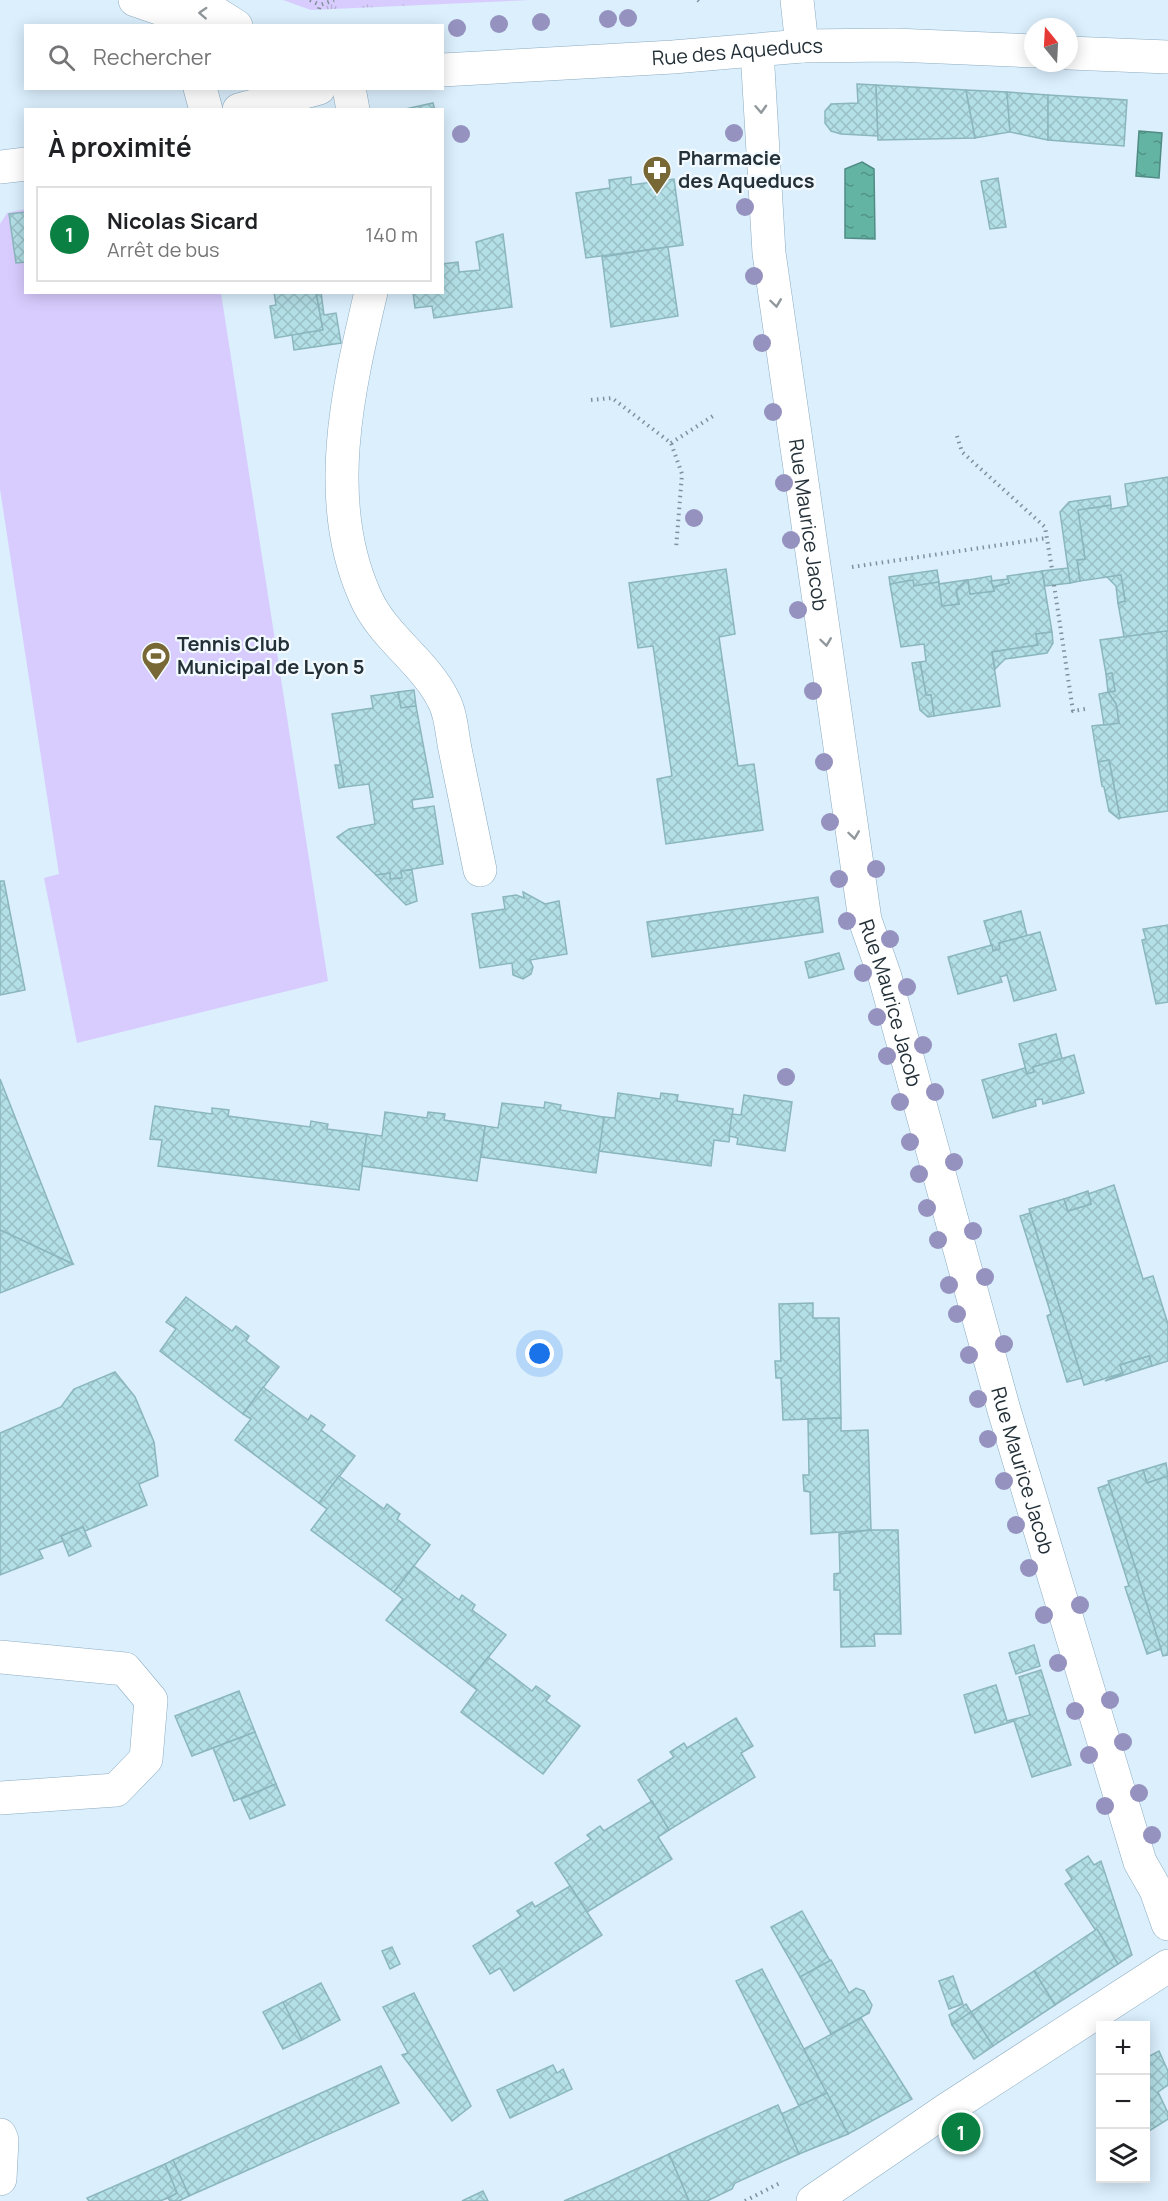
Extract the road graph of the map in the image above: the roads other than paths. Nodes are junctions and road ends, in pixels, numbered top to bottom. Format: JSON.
{"nodes":[{"id":1,"x":135,"y":0,"type":"edge"},
{"id":2,"x":797,"y":0,"type":"edge"},
{"id":3,"x":171,"y":18,"type":"edge"},
{"id":4,"x":233,"y":24,"type":"edge"},
{"id":5,"x":802,"y":46,"type":"junction"},
{"id":6,"x":757,"y":51,"type":"junction"},
{"id":7,"x":1024,"y":51,"type":"edge"},
{"id":8,"x":1078,"y":53,"type":"edge"},
{"id":9,"x":1168,"y":57,"type":"edge"},
{"id":10,"x":444,"y":70,"type":"edge"},
{"id":11,"x":201,"y":90,"type":"edge"},
{"id":12,"x":349,"y":90,"type":"edge"},
{"id":13,"x":300,"y":91,"type":"edge"},
{"id":14,"x":205,"y":108,"type":"edge"},
{"id":15,"x":245,"y":108,"type":"edge"},
{"id":16,"x":353,"y":108,"type":"edge"},
{"id":17,"x":24,"y":164,"type":"edge"},
{"id":18,"x":0,"y":168,"type":"edge"},
{"id":19,"x":371,"y":294,"type":"edge"},
{"id":20,"x":480,"y":870,"type":"dead end"},
{"id":21,"x":0,"y":1657,"type":"edge"},
{"id":22,"x":0,"y":1798,"type":"edge"},
{"id":23,"x":1168,"y":1924,"type":"edge"},
{"id":24,"x":1168,"y":1966,"type":"edge"},
{"id":25,"x":0,"y":2135,"type":"edge"},
{"id":26,"x":0,"y":2179,"type":"edge"},
{"id":27,"x":813,"y":2201,"type":"edge"}],
"edges":[{"from":1,"to":3,"type":"street"},
{"from":2,"to":5,"type":"street"},
{"from":4,"to":3,"type":"street","one_way":true},
{"from":5,"to":6,"type":"street","name":"Rue des Aqueducs"},
{"from":5,"to":7,"type":"street","name":"Rue des Aqueducs"},
{"from":6,"to":10,"type":"street","name":"Rue des Aqueducs"},
{"from":6,"to":23,"type":"street","name":"Rue Maurice Jacob","one_way":true},
{"from":8,"to":9,"type":"street"},
{"from":11,"to":14,"type":"street"},
{"from":12,"to":16,"type":"street"},
{"from":13,"to":15,"type":"street"},
{"from":17,"to":18,"type":"street"},
{"from":19,"to":20,"type":"street"},
{"from":21,"to":22,"type":"street"},
{"from":24,"to":27,"type":"street"},
{"from":25,"to":26,"type":"street"}]}
